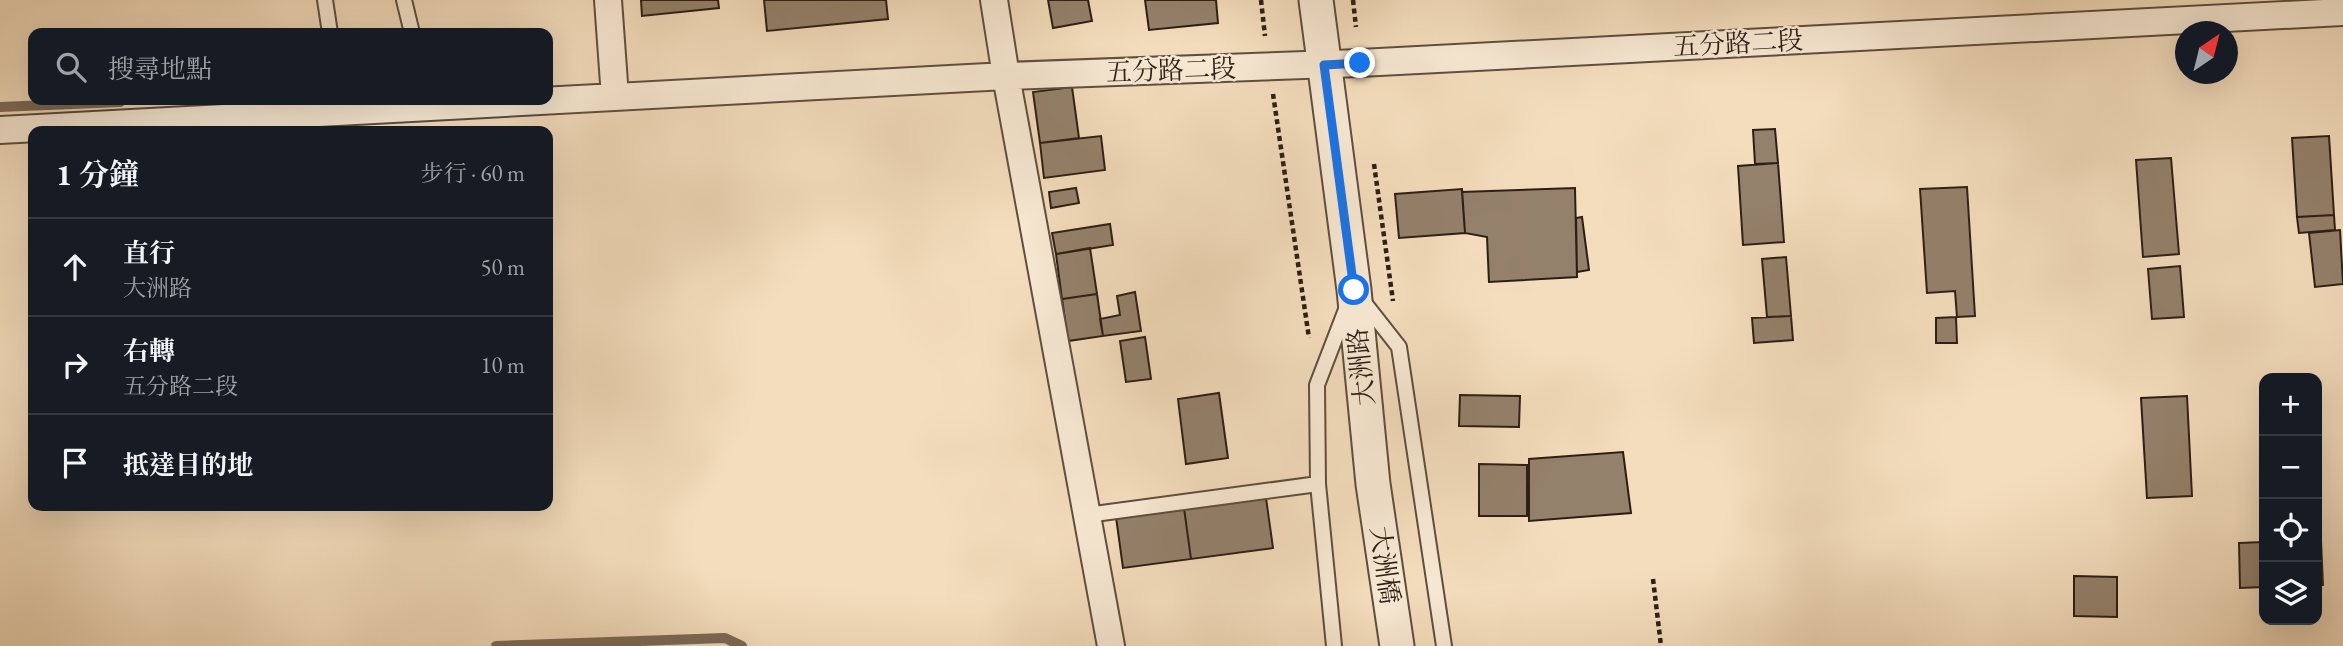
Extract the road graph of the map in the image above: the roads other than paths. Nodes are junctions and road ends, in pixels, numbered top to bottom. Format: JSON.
{"nodes":[{"id":1,"x":325,"y":0,"type":"edge"},
{"id":2,"x":404,"y":0,"type":"edge"},
{"id":3,"x":608,"y":0,"type":"edge"},
{"id":4,"x":994,"y":0,"type":"edge"},
{"id":5,"x":1315,"y":0,"type":"edge"},
{"id":6,"x":2343,"y":12,"type":"edge"},
{"id":7,"x":329,"y":28,"type":"edge"},
{"id":8,"x":411,"y":28,"type":"edge"},
{"id":9,"x":1324,"y":65,"type":"junction"},
{"id":10,"x":1006,"y":76,"type":"junction"},
{"id":11,"x":615,"y":97,"type":"junction"},
{"id":12,"x":553,"y":99,"type":"edge"},
{"id":13,"x":384,"y":105,"type":"edge"},
{"id":14,"x":342,"y":106,"type":"edge"},
{"id":15,"x":57,"y":126,"type":"edge"},
{"id":16,"x":28,"y":128,"type":"edge"},
{"id":17,"x":0,"y":130,"type":"edge"},
{"id":18,"x":1354,"y":290,"type":"junction"},
{"id":19,"x":1318,"y":484,"type":"junction"},
{"id":20,"x":1373,"y":484,"type":"joint"},
{"id":21,"x":1087,"y":515,"type":"junction"},
{"id":22,"x":1111,"y":646,"type":"edge"},
{"id":23,"x":1334,"y":646,"type":"edge"},
{"id":24,"x":1397,"y":646,"type":"edge"},
{"id":25,"x":1444,"y":646,"type":"edge"}],
"edges":[{"from":1,"to":7,"type":"lane"},
{"from":2,"to":8,"type":"lane"},
{"from":3,"to":11,"type":"street"},
{"from":4,"to":10,"type":"street"},
{"from":5,"to":9,"type":"street","name":"大洲路"},
{"from":6,"to":9,"type":"street","name":"五分路二段"},
{"from":9,"to":10,"type":"street","name":"五分路二段"},
{"from":9,"to":18,"type":"street","name":"大洲路"},
{"from":10,"to":11,"type":"street","name":"五分路二段"},
{"from":10,"to":21,"type":"street"},
{"from":11,"to":12,"type":"street","name":"五分路二段"},
{"from":13,"to":14,"type":"street","name":"五分路二段"},
{"from":14,"to":15,"type":"street","name":"五分路二段"},
{"from":16,"to":17,"type":"street","name":"五分路二段"},
{"from":18,"to":19,"type":"lane"},
{"from":18,"to":20,"type":"street","name":"大洲路"},
{"from":18,"to":25,"type":"lane"},
{"from":19,"to":21,"type":"lane"},
{"from":19,"to":23,"type":"lane"},
{"from":20,"to":24,"type":"street","name":"大洲橋"},
{"from":21,"to":22,"type":"street"}]}
